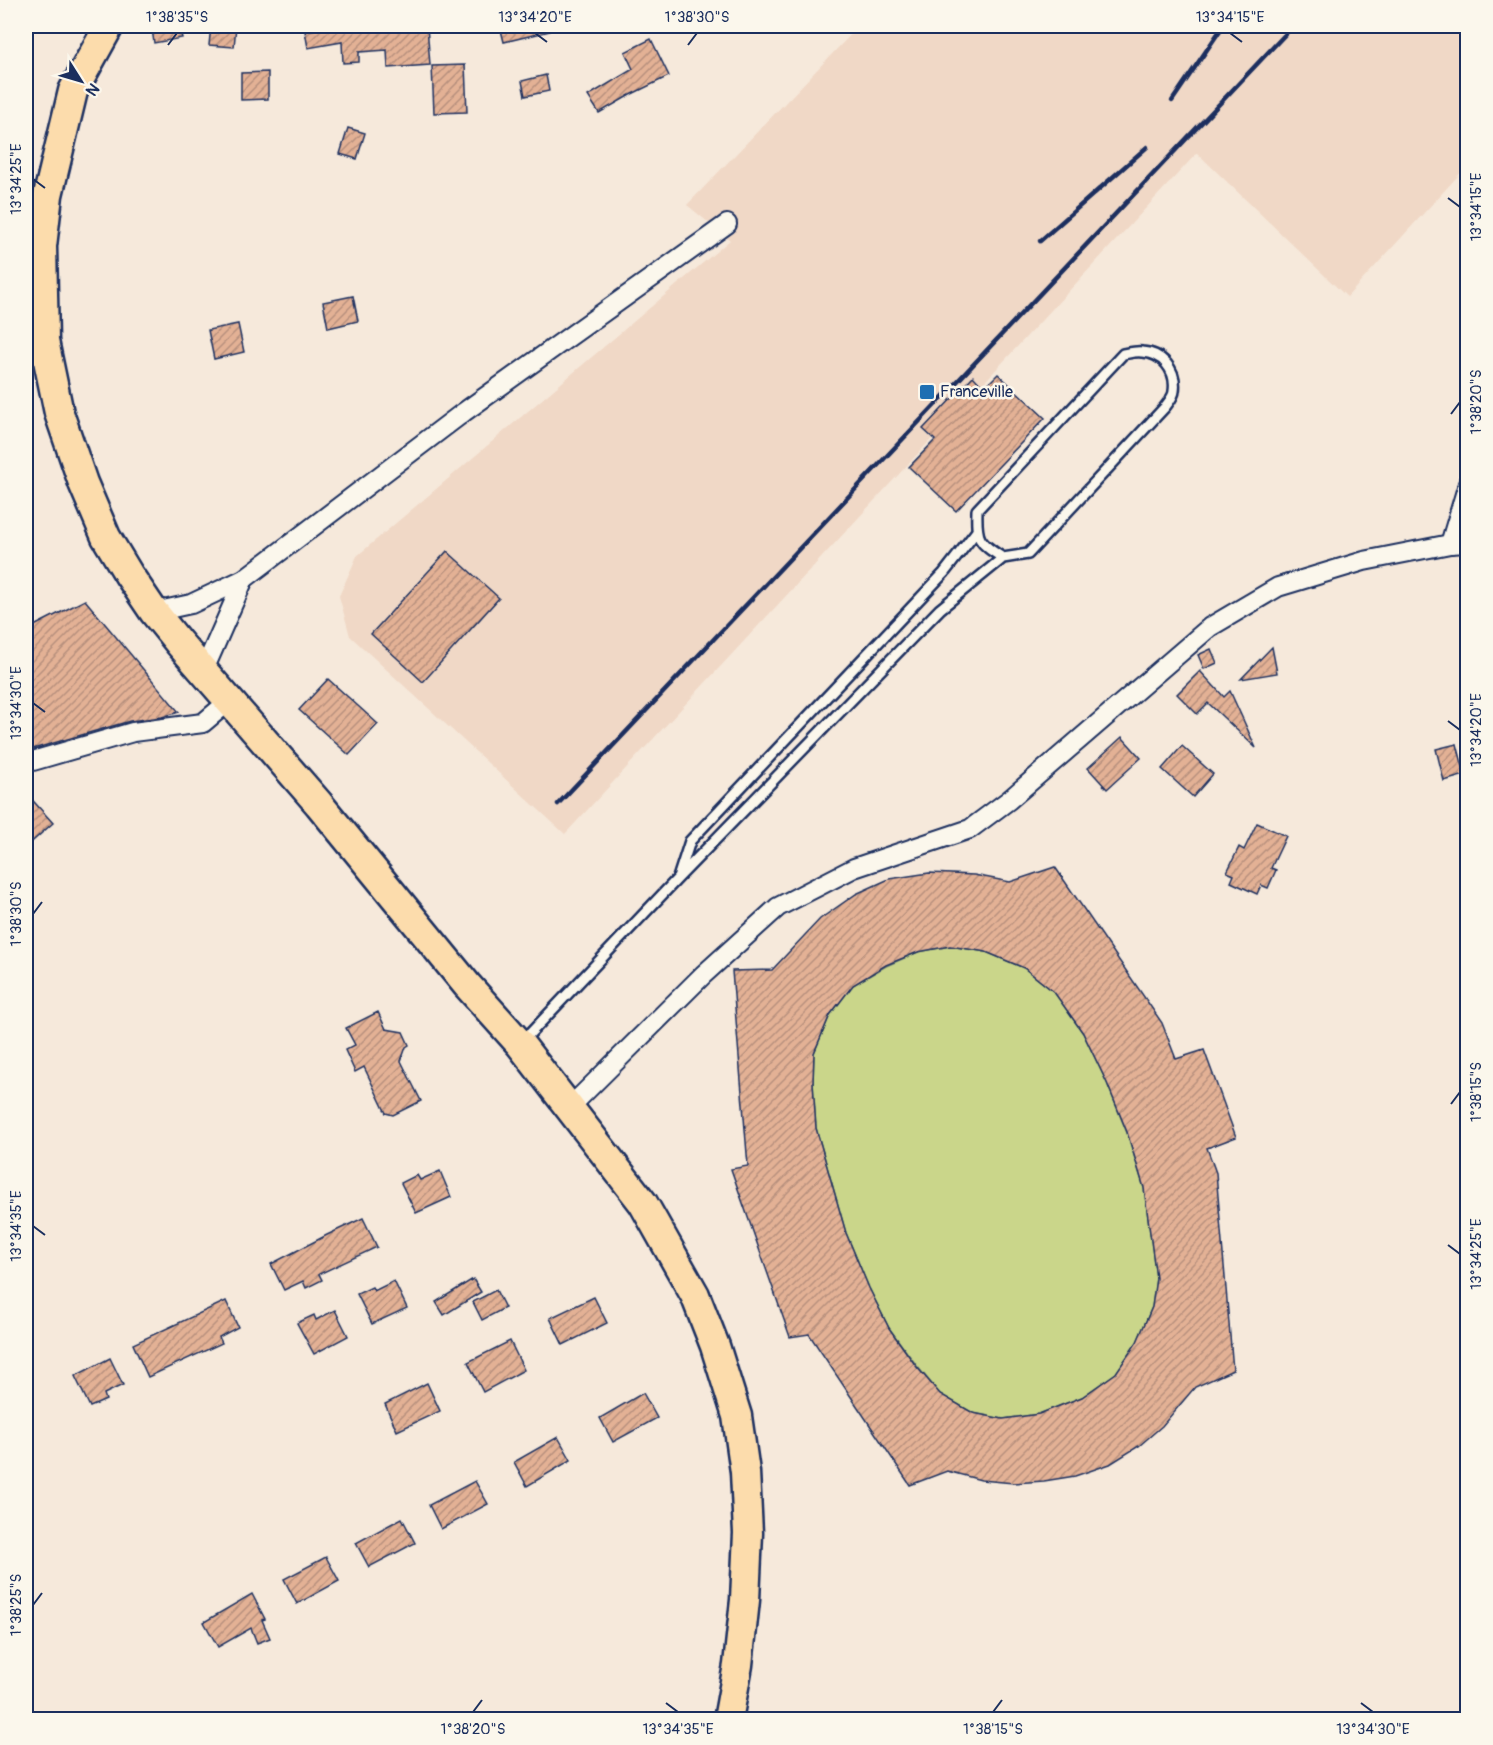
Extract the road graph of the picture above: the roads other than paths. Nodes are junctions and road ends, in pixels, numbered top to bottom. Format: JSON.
{"nodes":[{"id":1,"x":109,"y":26,"type":"edge"},
{"id":2,"x":727,"y":224,"type":"dead end"},
{"id":3,"x":1467,"y":484,"type":"edge"},
{"id":4,"x":976,"y":532,"type":"junction"},
{"id":5,"x":1459,"y":544,"type":"edge"},
{"id":6,"x":1003,"y":558,"type":"junction"},
{"id":7,"x":244,"y":579,"type":"junction"},
{"id":8,"x":154,"y":612,"type":"junction"},
{"id":9,"x":204,"y":670,"type":"junction"},
{"id":10,"x":229,"y":701,"type":"junction"},
{"id":11,"x":26,"y":763,"type":"edge"},
{"id":12,"x":678,"y":878,"type":"junction"},
{"id":13,"x":520,"y":1044,"type":"junction"},
{"id":14,"x":570,"y":1107,"type":"junction"},
{"id":15,"x":728,"y":1719,"type":"edge"}],
"edges":[{"from":1,"to":8,"type":"main road"},
{"from":2,"to":7,"type":"street"},
{"from":3,"to":5,"type":"street"},
{"from":4,"to":6,"type":"lane"},
{"from":4,"to":6,"type":"lane"},
{"from":4,"to":12,"type":"lane"},
{"from":5,"to":14,"type":"street"},
{"from":6,"to":12,"type":"lane"},
{"from":7,"to":8,"type":"street"},
{"from":7,"to":9,"type":"street"},
{"from":8,"to":9,"type":"main road"},
{"from":9,"to":10,"type":"main road"},
{"from":10,"to":11,"type":"street"},
{"from":10,"to":13,"type":"main road"},
{"from":12,"to":13,"type":"lane"},
{"from":13,"to":14,"type":"main road"},
{"from":14,"to":15,"type":"main road"}]}
